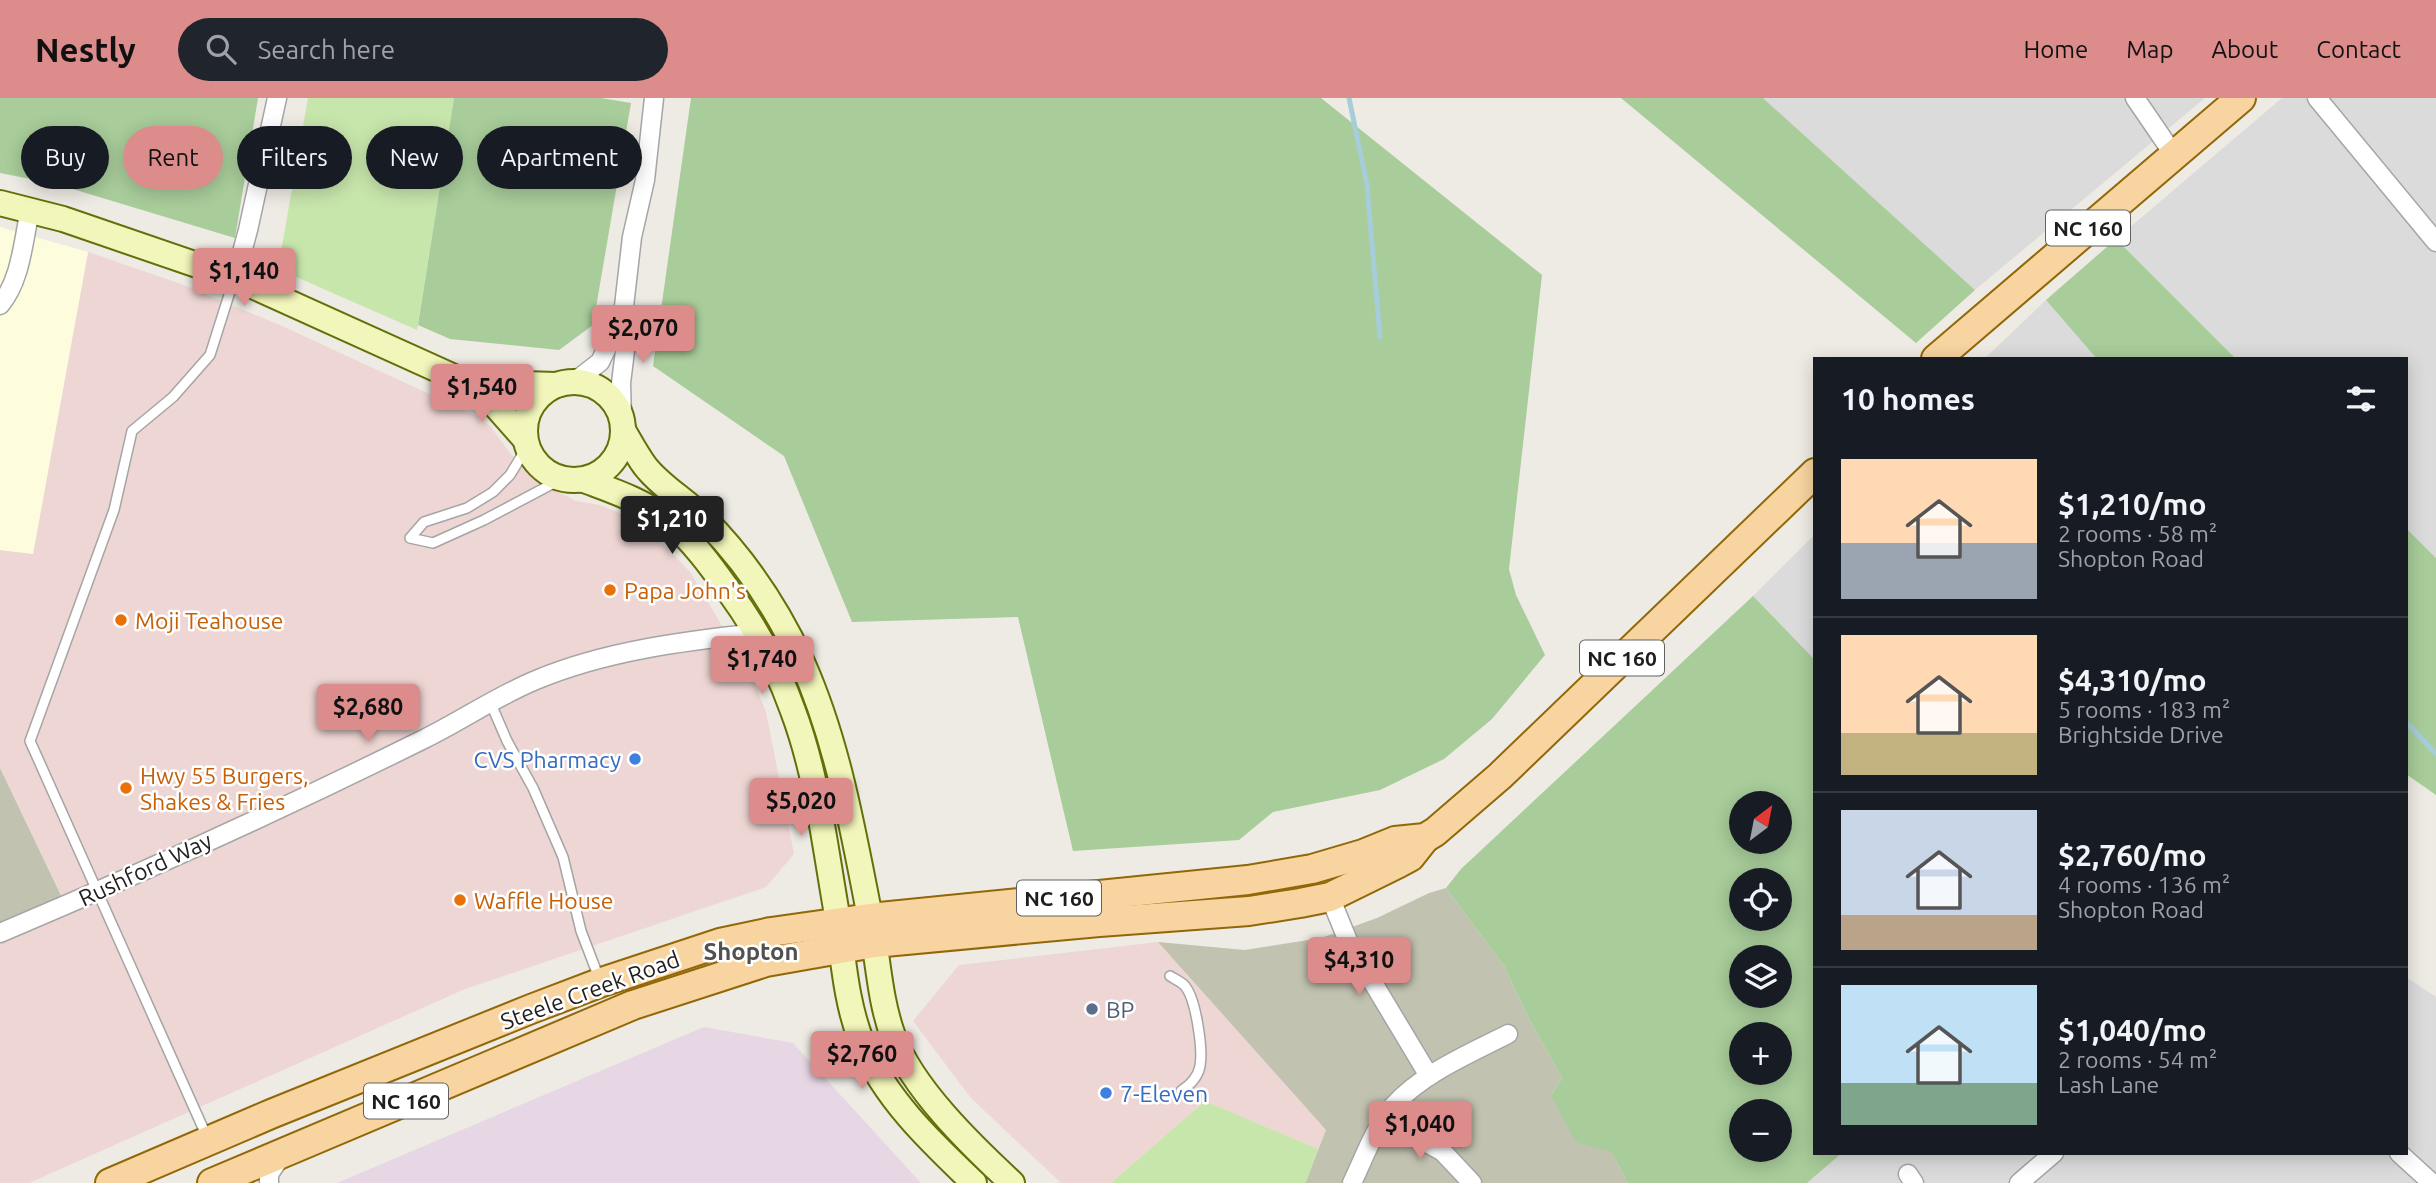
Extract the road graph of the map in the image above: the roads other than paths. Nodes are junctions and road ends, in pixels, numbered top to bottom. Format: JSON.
{"nodes":[{"id":1,"x":277,"y":98,"type":"edge"},
{"id":2,"x":654,"y":98,"type":"edge"},
{"id":3,"x":2135,"y":98,"type":"edge"},
{"id":4,"x":2241,"y":98,"type":"edge"},
{"id":5,"x":2317,"y":98,"type":"edge"},
{"id":6,"x":2174,"y":155,"type":"junction"},
{"id":7,"x":0,"y":203,"type":"edge"},
{"id":8,"x":30,"y":210,"type":"junction"},
{"id":9,"x":2436,"y":242,"type":"edge"},
{"id":10,"x":234,"y":278,"type":"junction"},
{"id":11,"x":0,"y":305,"type":"edge"},
{"id":12,"x":623,"y":316,"type":"junction"},
{"id":13,"x":1938,"y":357,"type":"edge"},
{"id":14,"x":465,"y":382,"type":"junction"},
{"id":15,"x":565,"y":383,"type":"junction"},
{"id":16,"x":622,"y":424,"type":"junction"},
{"id":17,"x":526,"y":443,"type":"junction"},
{"id":18,"x":1813,"y":474,"type":"edge"},
{"id":19,"x":578,"y":481,"type":"junction"},
{"id":20,"x":758,"y":633,"type":"junction"},
{"id":21,"x":491,"y":704,"type":"junction"},
{"id":22,"x":1425,"y":838,"type":"junction"},
{"id":23,"x":99,"y":891,"type":"junction"},
{"id":24,"x":1330,"y":897,"type":"junction"},
{"id":25,"x":872,"y":931,"type":"junction"},
{"id":26,"x":0,"y":933,"type":"edge"},
{"id":27,"x":839,"y":935,"type":"junction"},
{"id":28,"x":1170,"y":976,"type":"dead end"},
{"id":29,"x":602,"y":982,"type":"junction"},
{"id":30,"x":1508,"y":1034,"type":"dead end"},
{"id":31,"x":468,"y":1035,"type":"junction"},
{"id":32,"x":1429,"y":1076,"type":"junction"},
{"id":33,"x":1181,"y":1091,"type":"dead end"},
{"id":34,"x":1384,"y":1119,"type":"junction"},
{"id":35,"x":209,"y":1142,"type":"junction"},
{"id":36,"x":284,"y":1153,"type":"junction"},
{"id":37,"x":2052,"y":1155,"type":"edge"},
{"id":38,"x":2401,"y":1155,"type":"edge"},
{"id":39,"x":225,"y":1180,"type":"edge"},
{"id":40,"x":110,"y":1183,"type":"edge"},
{"id":41,"x":159,"y":1183,"type":"edge"},
{"id":42,"x":269,"y":1183,"type":"edge"},
{"id":43,"x":974,"y":1183,"type":"edge"},
{"id":44,"x":1012,"y":1183,"type":"edge"},
{"id":45,"x":1352,"y":1183,"type":"edge"},
{"id":46,"x":1472,"y":1183,"type":"edge"},
{"id":47,"x":2018,"y":1183,"type":"edge"},
{"id":48,"x":2432,"y":1183,"type":"edge"}],
"edges":[{"from":1,"to":10,"type":"street"},
{"from":2,"to":12,"type":"street"},
{"from":3,"to":6,"type":"street"},
{"from":4,"to":6,"type":"main road","number":"NC 160"},
{"from":5,"to":9,"type":"street"},
{"from":6,"to":13,"type":"main road","number":"NC 160"},
{"from":7,"to":8,"type":"street"},
{"from":8,"to":10,"type":"street"},
{"from":8,"to":11,"type":"street"},
{"from":10,"to":14,"type":"street"},
{"from":10,"to":23,"type":"lane"},
{"from":12,"to":15,"type":"street"},
{"from":12,"to":16,"type":"street"},
{"from":14,"to":15,"type":"street"},
{"from":14,"to":17,"type":"street"},
{"from":15,"to":16,"type":"street"},
{"from":15,"to":17,"type":"street"},
{"from":16,"to":19,"type":"street"},
{"from":16,"to":25,"type":"street"},
{"from":17,"to":19,"type":"street"},
{"from":17,"to":19,"type":"lane"},
{"from":18,"to":22,"type":"main road","name":"Steele Creek Road","number":"NC 160"},
{"from":19,"to":20,"type":"street"},
{"from":20,"to":21,"type":"street","name":"Rushford Way"},
{"from":20,"to":27,"type":"street"},
{"from":21,"to":23,"type":"street","name":"Rushford Way"},
{"from":21,"to":29,"type":"lane"},
{"from":22,"to":24,"type":"main road","name":"Steele Creek Road","number":"NC 160"},
{"from":22,"to":25,"type":"main road","name":"Steele Creek Road","number":"NC 160"},
{"from":23,"to":26,"type":"street","name":"Rushford Way"},
{"from":23,"to":35,"type":"lane"},
{"from":24,"to":25,"type":"main road","name":"Steele Creek Road","number":"NC 160"},
{"from":24,"to":32,"type":"street"},
{"from":25,"to":27,"type":"main road","name":"Steele Creek Road","number":"NC 160"},
{"from":25,"to":44,"type":"street"},
{"from":27,"to":29,"type":"main road","name":"Steele Creek Road","number":"NC 160"},
{"from":27,"to":36,"type":"main road","name":"Steele Creek Road","number":"NC 160"},
{"from":27,"to":43,"type":"street"},
{"from":28,"to":33,"type":"lane"},
{"from":29,"to":31,"type":"main road","name":"Steele Creek Road","number":"NC 160"},
{"from":30,"to":32,"type":"street"},
{"from":31,"to":35,"type":"main road","name":"Steele Creek Road","number":"NC 160"},
{"from":31,"to":39,"type":"main road"},
{"from":32,"to":34,"type":"street"},
{"from":34,"to":45,"type":"street"},
{"from":34,"to":46,"type":"street"},
{"from":35,"to":40,"type":"main road","name":"Steele Creek Road","number":"NC 160"},
{"from":35,"to":41,"type":"main road"},
{"from":36,"to":39,"type":"main road","name":"Steele Creek Road","number":"NC 160"},
{"from":36,"to":42,"type":"street"},
{"from":37,"to":47,"type":"street"},
{"from":38,"to":48,"type":"street"}]}
